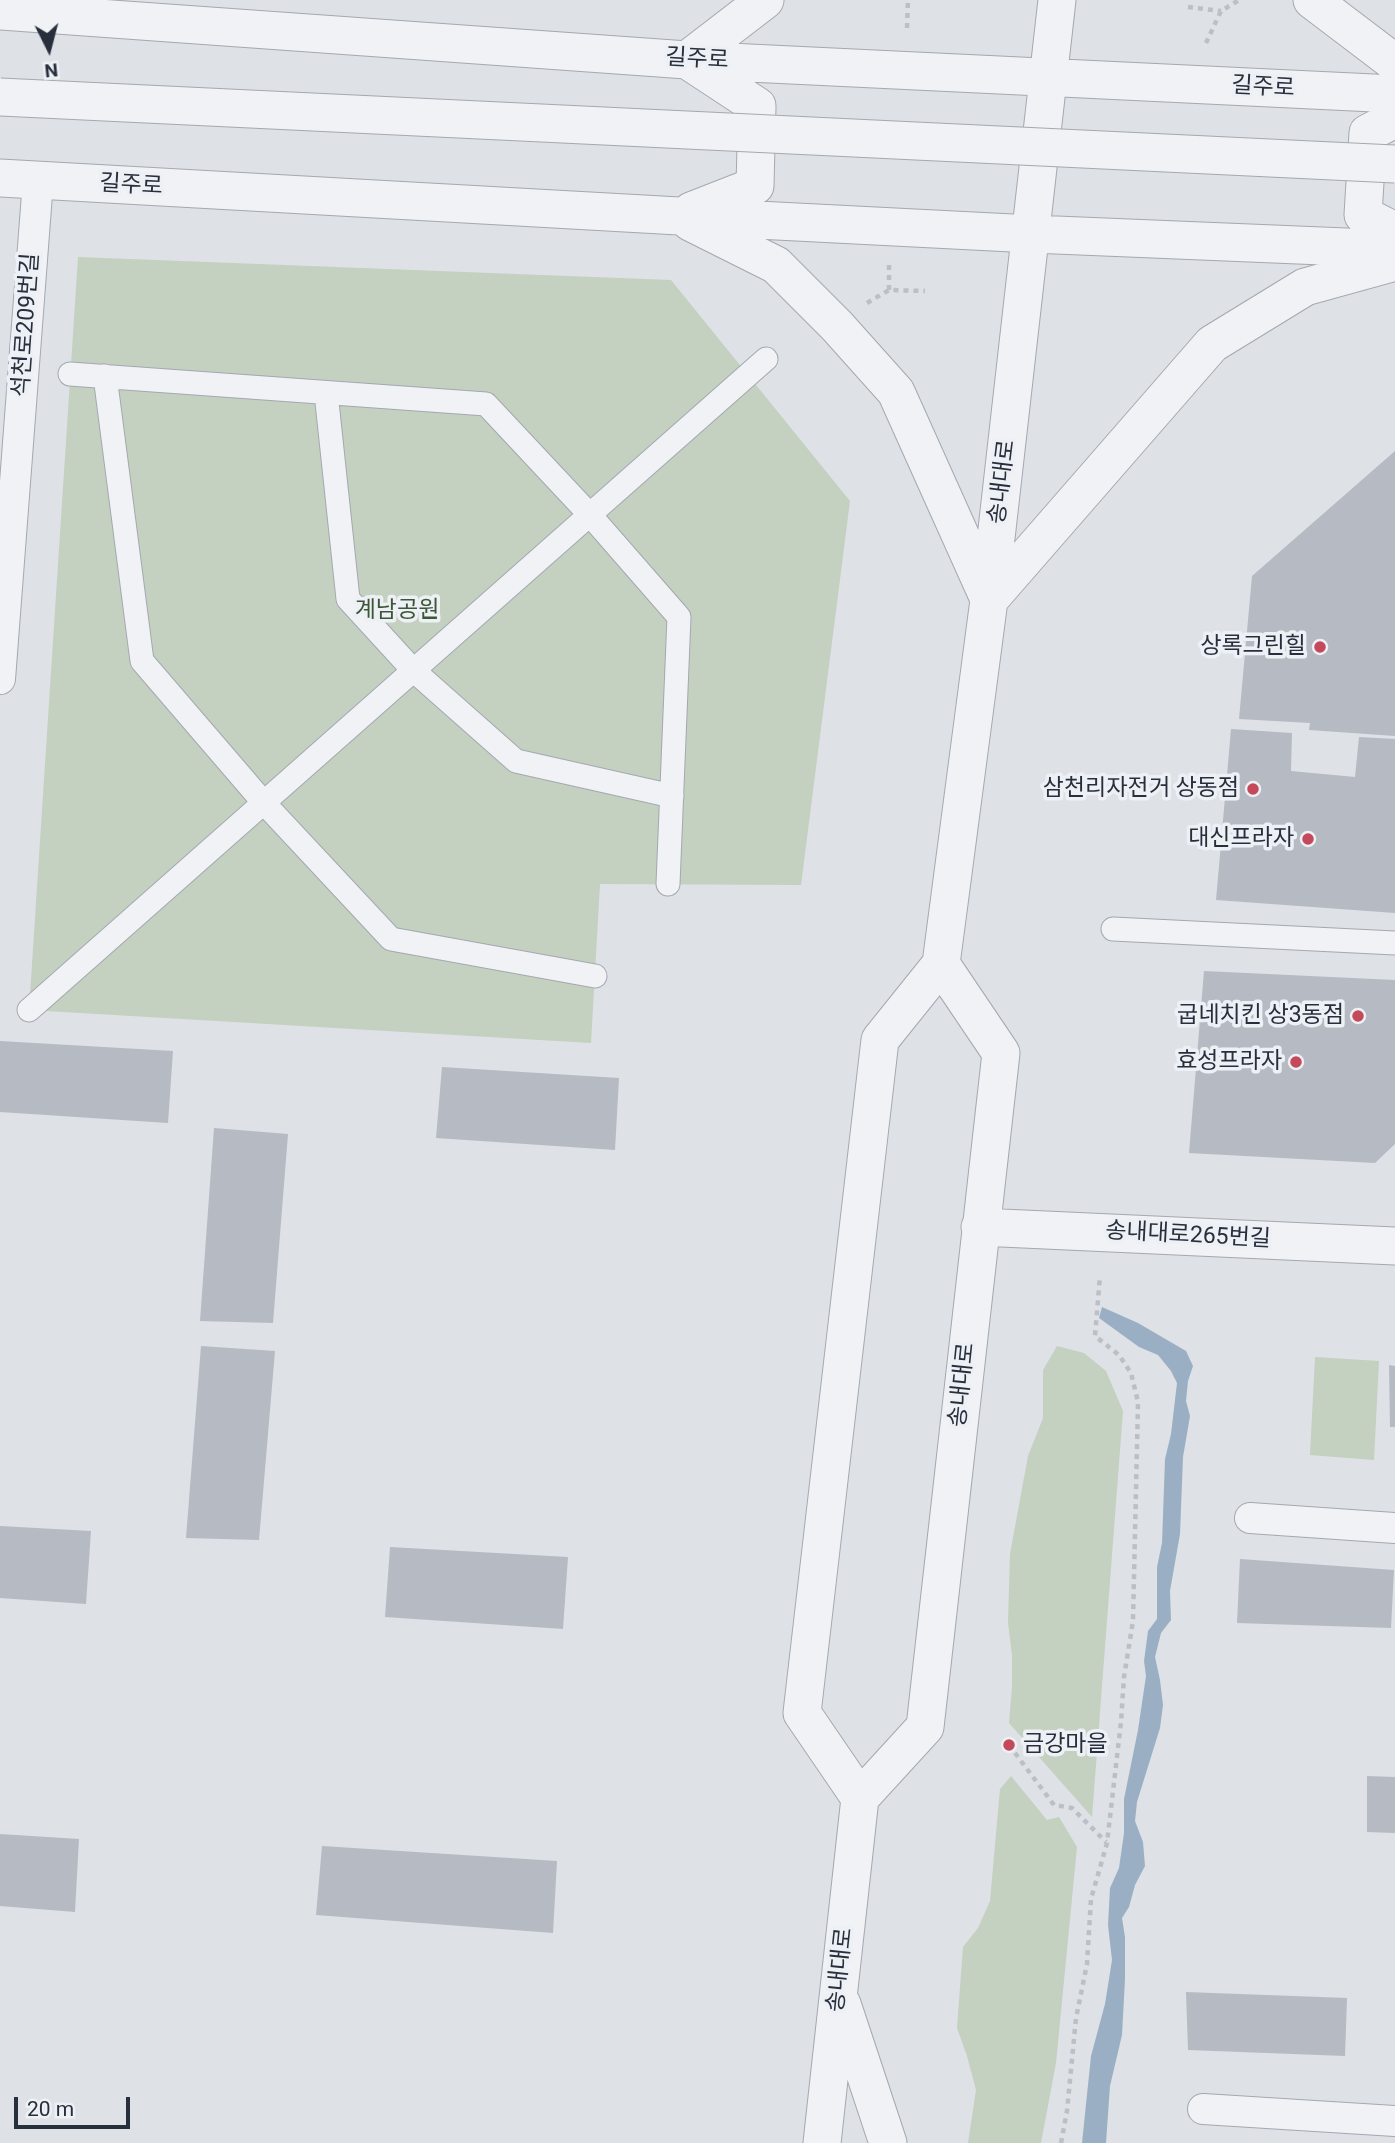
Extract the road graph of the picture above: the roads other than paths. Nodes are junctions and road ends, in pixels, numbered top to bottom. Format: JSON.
{"nodes":[{"id":1,"x":765,"y":0,"type":"edge"},
{"id":2,"x":1058,"y":0,"type":"edge"},
{"id":3,"x":1312,"y":0,"type":"edge"},
{"id":4,"x":19,"y":8,"type":"edge"},
{"id":5,"x":687,"y":60,"type":"junction"},
{"id":6,"x":1395,"y":63,"type":"edge"},
{"id":7,"x":1048,"y":78,"type":"junction"},
{"id":8,"x":1395,"y":94,"type":"edge"},
{"id":9,"x":0,"y":97,"type":"edge"},
{"id":10,"x":1395,"y":119,"type":"edge"},
{"id":11,"x":1395,"y":164,"type":"edge"},
{"id":12,"x":0,"y":178,"type":"edge"},
{"id":13,"x":38,"y":181,"type":"junction"},
{"id":14,"x":678,"y":216,"type":"junction"},
{"id":15,"x":1395,"y":231,"type":"edge"},
{"id":16,"x":1032,"y":234,"type":"junction"},
{"id":17,"x":1395,"y":249,"type":"edge"},
{"id":18,"x":1395,"y":262,"type":"edge"},
{"id":19,"x":766,"y":359,"type":"dead end"},
{"id":20,"x":70,"y":374,"type":"dead end"},
{"id":21,"x":105,"y":376,"type":"junction"},
{"id":22,"x":326,"y":393,"type":"junction"},
{"id":23,"x":590,"y":515,"type":"junction"},
{"id":24,"x":989,"y":600,"type":"junction"},
{"id":25,"x":413,"y":670,"type":"junction"},
{"id":26,"x":0,"y":679,"type":"edge"},
{"id":27,"x":672,"y":796,"type":"junction"},
{"id":28,"x":264,"y":803,"type":"junction"},
{"id":29,"x":668,"y":884,"type":"dead end"},
{"id":30,"x":1113,"y":929,"type":"dead end"},
{"id":31,"x":1395,"y":943,"type":"edge"},
{"id":32,"x":941,"y":964,"type":"junction"},
{"id":33,"x":595,"y":976,"type":"dead end"},
{"id":34,"x":29,"y":1010,"type":"dead end"},
{"id":35,"x":980,"y":1227,"type":"junction"},
{"id":36,"x":1395,"y":1245,"type":"edge"},
{"id":37,"x":1250,"y":1518,"type":"dead end"},
{"id":38,"x":1395,"y":1528,"type":"edge"},
{"id":39,"x":860,"y":1798,"type":"junction"},
{"id":40,"x":838,"y":1992,"type":"junction"},
{"id":41,"x":1203,"y":2109,"type":"dead end"},
{"id":42,"x":1395,"y":2121,"type":"edge"},
{"id":43,"x":822,"y":2143,"type":"edge"},
{"id":44,"x":888,"y":2143,"type":"edge"}],
"edges":[{"from":1,"to":5,"type":"street"},
{"from":2,"to":7,"type":"street","name":"송내대로"},
{"from":3,"to":6,"type":"street"},
{"from":4,"to":5,"type":"street","name":"길주로"},
{"from":5,"to":7,"type":"street","name":"길주로"},
{"from":5,"to":14,"type":"street"},
{"from":7,"to":8,"type":"street","name":"길주로"},
{"from":7,"to":16,"type":"street","name":"송내대로"},
{"from":9,"to":11,"type":"street","bridge":true},
{"from":10,"to":15,"type":"street"},
{"from":12,"to":13,"type":"street","name":"길주로"},
{"from":13,"to":14,"type":"street","name":"길주로"},
{"from":13,"to":26,"type":"street","name":"석천로209번길"},
{"from":14,"to":16,"type":"street","name":"길주로"},
{"from":14,"to":24,"type":"street"},
{"from":16,"to":17,"type":"street","name":"길주로"},
{"from":16,"to":24,"type":"street","name":"송내대로"},
{"from":18,"to":24,"type":"street"},
{"from":19,"to":23,"type":"street"},
{"from":20,"to":21,"type":"street"},
{"from":21,"to":22,"type":"street"},
{"from":21,"to":28,"type":"street"},
{"from":22,"to":23,"type":"street"},
{"from":22,"to":25,"type":"street"},
{"from":23,"to":25,"type":"street"},
{"from":23,"to":27,"type":"street"},
{"from":24,"to":32,"type":"street","name":"송내대로"},
{"from":25,"to":27,"type":"street"},
{"from":25,"to":28,"type":"street"},
{"from":27,"to":29,"type":"street"},
{"from":28,"to":33,"type":"street"},
{"from":28,"to":34,"type":"street"},
{"from":30,"to":31,"type":"street"},
{"from":32,"to":35,"type":"street","name":"송내대로"},
{"from":32,"to":39,"type":"street"},
{"from":35,"to":36,"type":"street","name":"송내대로265번길"},
{"from":35,"to":39,"type":"street","name":"송내대로"},
{"from":37,"to":38,"type":"street"},
{"from":39,"to":40,"type":"street","name":"송내대로"},
{"from":40,"to":43,"type":"street","name":"송내대로"},
{"from":40,"to":44,"type":"street"},
{"from":41,"to":42,"type":"street"}]}
